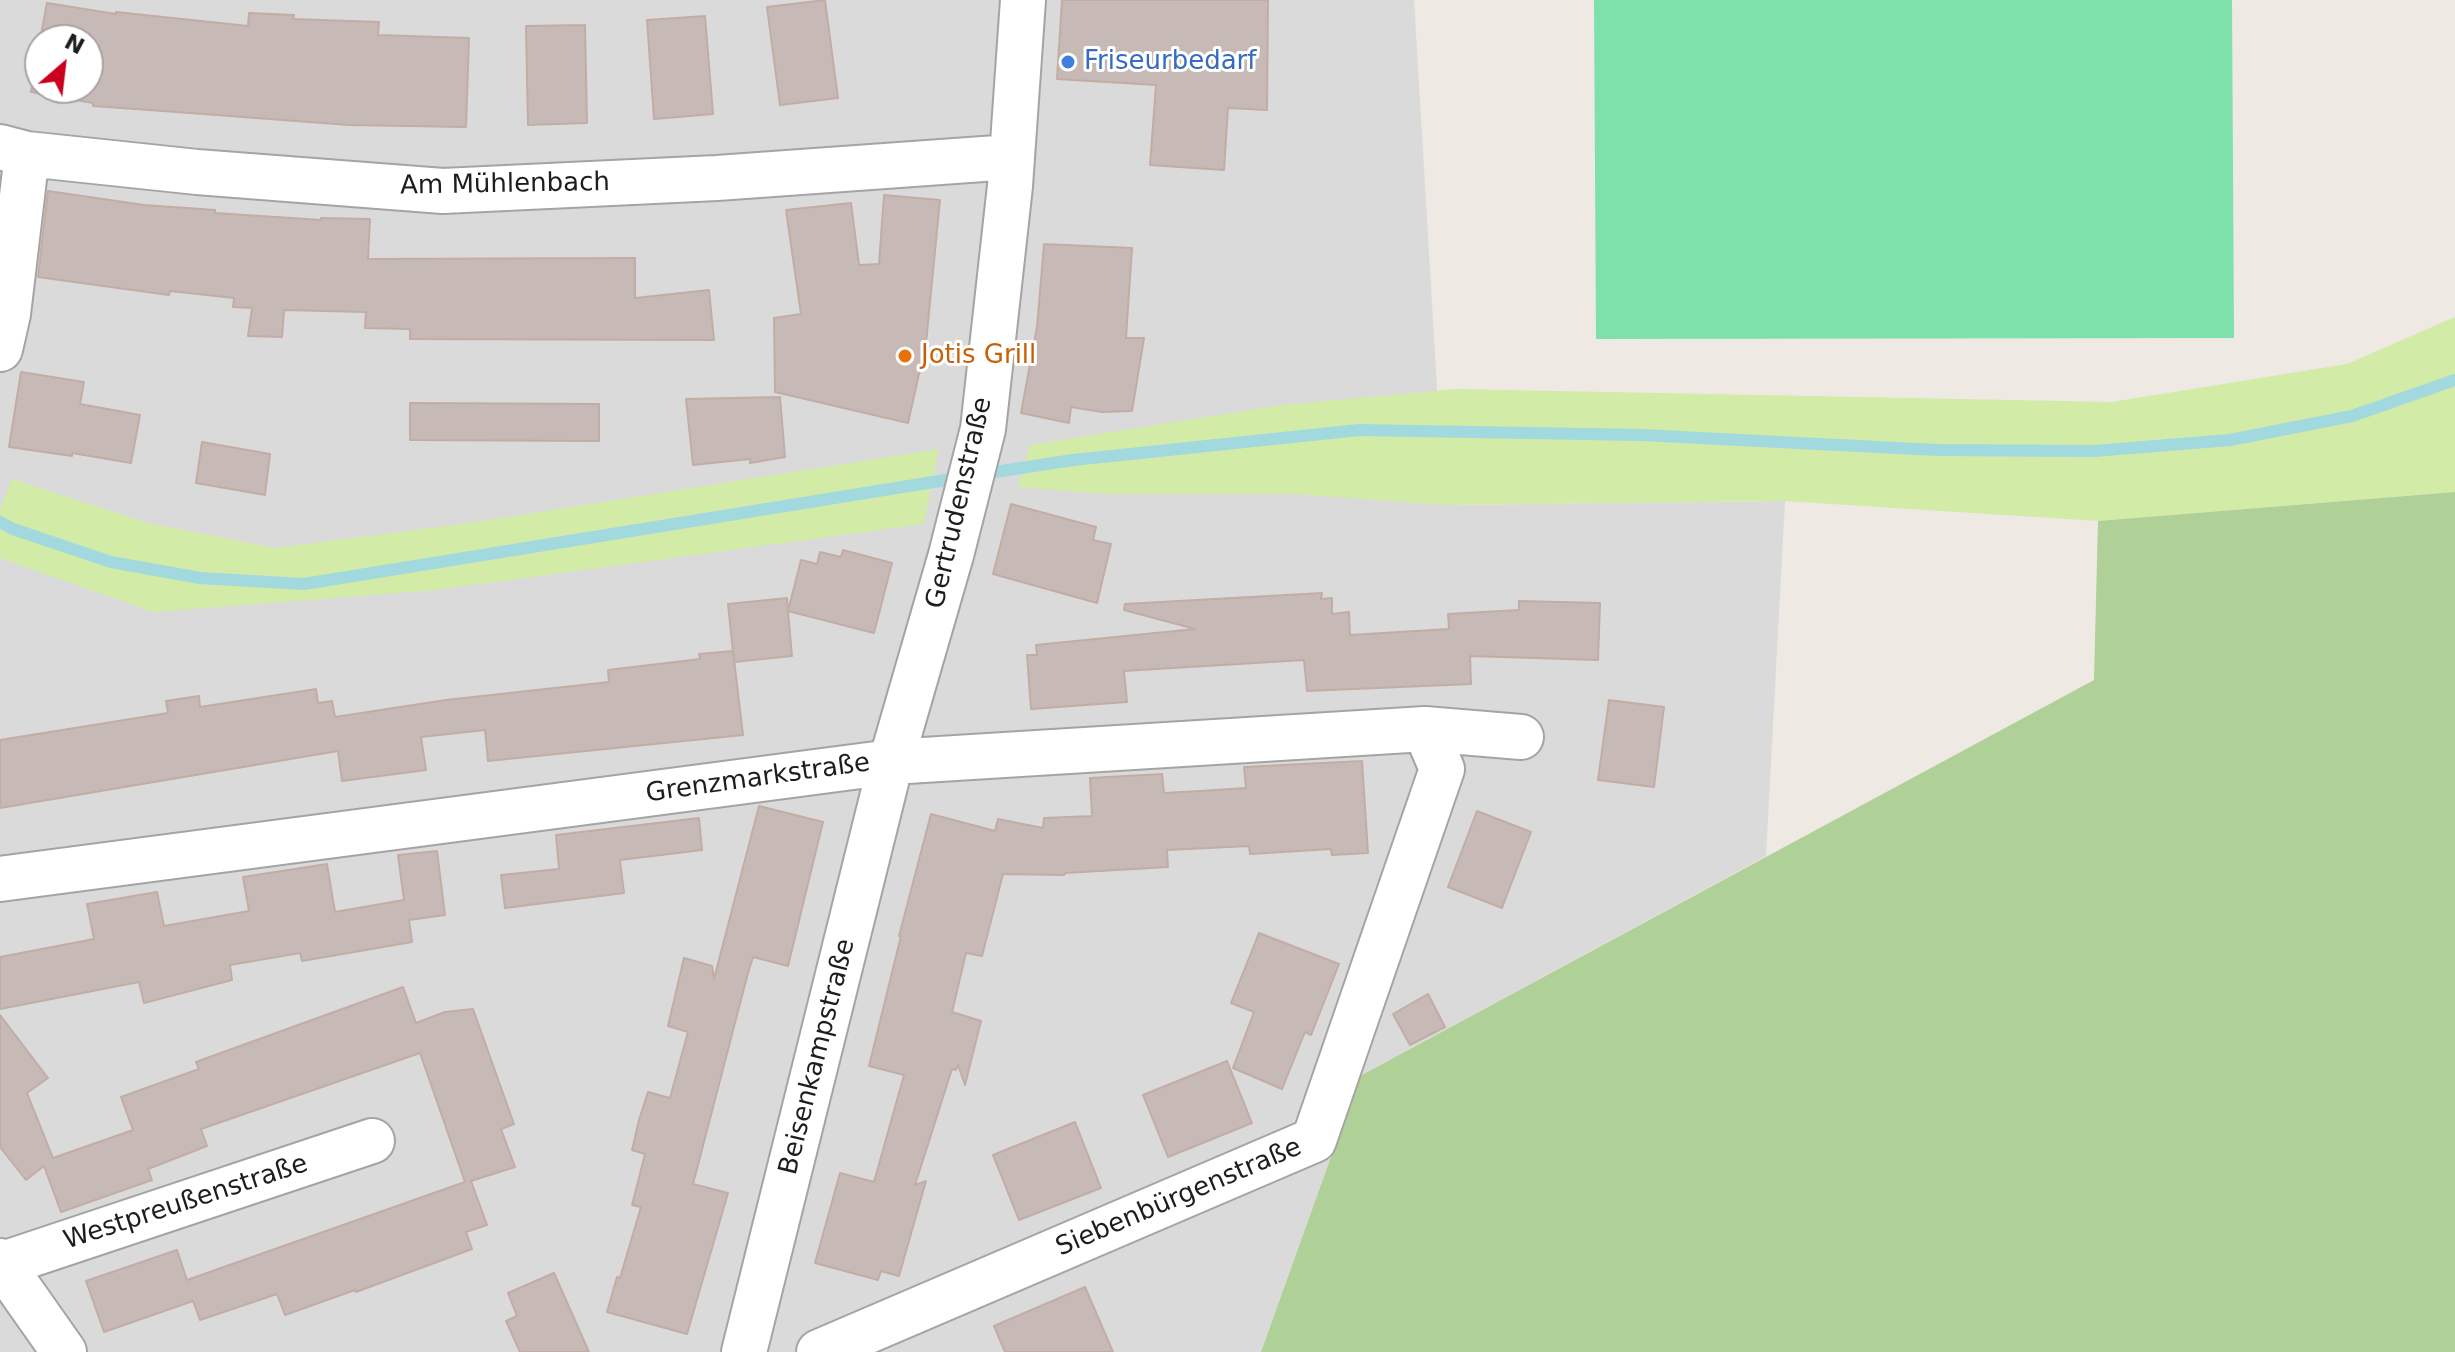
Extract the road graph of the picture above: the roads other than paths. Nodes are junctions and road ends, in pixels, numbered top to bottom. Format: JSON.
{"nodes":[{"id":1,"x":1023,"y":0,"type":"edge"},
{"id":2,"x":13,"y":151,"type":"edge"},
{"id":3,"x":1011,"y":157,"type":"junction"},
{"id":4,"x":0,"y":349,"type":"edge"},
{"id":5,"x":1425,"y":729,"type":"junction"},
{"id":6,"x":1521,"y":737,"type":"dead end"},
{"id":7,"x":891,"y":762,"type":"junction"},
{"id":8,"x":0,"y":879,"type":"edge"},
{"id":9,"x":372,"y":1141,"type":"dead end"},
{"id":10,"x":1,"y":1264,"type":"edge"},
{"id":11,"x":64,"y":1352,"type":"edge"},
{"id":12,"x":744,"y":1352,"type":"edge"},
{"id":13,"x":819,"y":1352,"type":"edge"}],
"edges":[{"from":1,"to":3,"type":"street","name":"Gertrudenstraße"},
{"from":2,"to":3,"type":"street","name":"Am Mühlenbach"},
{"from":2,"to":4,"type":"street"},
{"from":3,"to":7,"type":"street","name":"Gertrudenstraße"},
{"from":5,"to":6,"type":"street","name":"Grenzmarkstraße"},
{"from":5,"to":7,"type":"street","name":"Grenzmarkstraße"},
{"from":5,"to":13,"type":"street","name":"Siebenbürgenstraße"},
{"from":7,"to":8,"type":"street","name":"Grenzmarkstraße"},
{"from":7,"to":12,"type":"street","name":"Beisenkampstraße"},
{"from":9,"to":10,"type":"street","name":"Westpreußenstraße"},
{"from":10,"to":11,"type":"street"}]}
